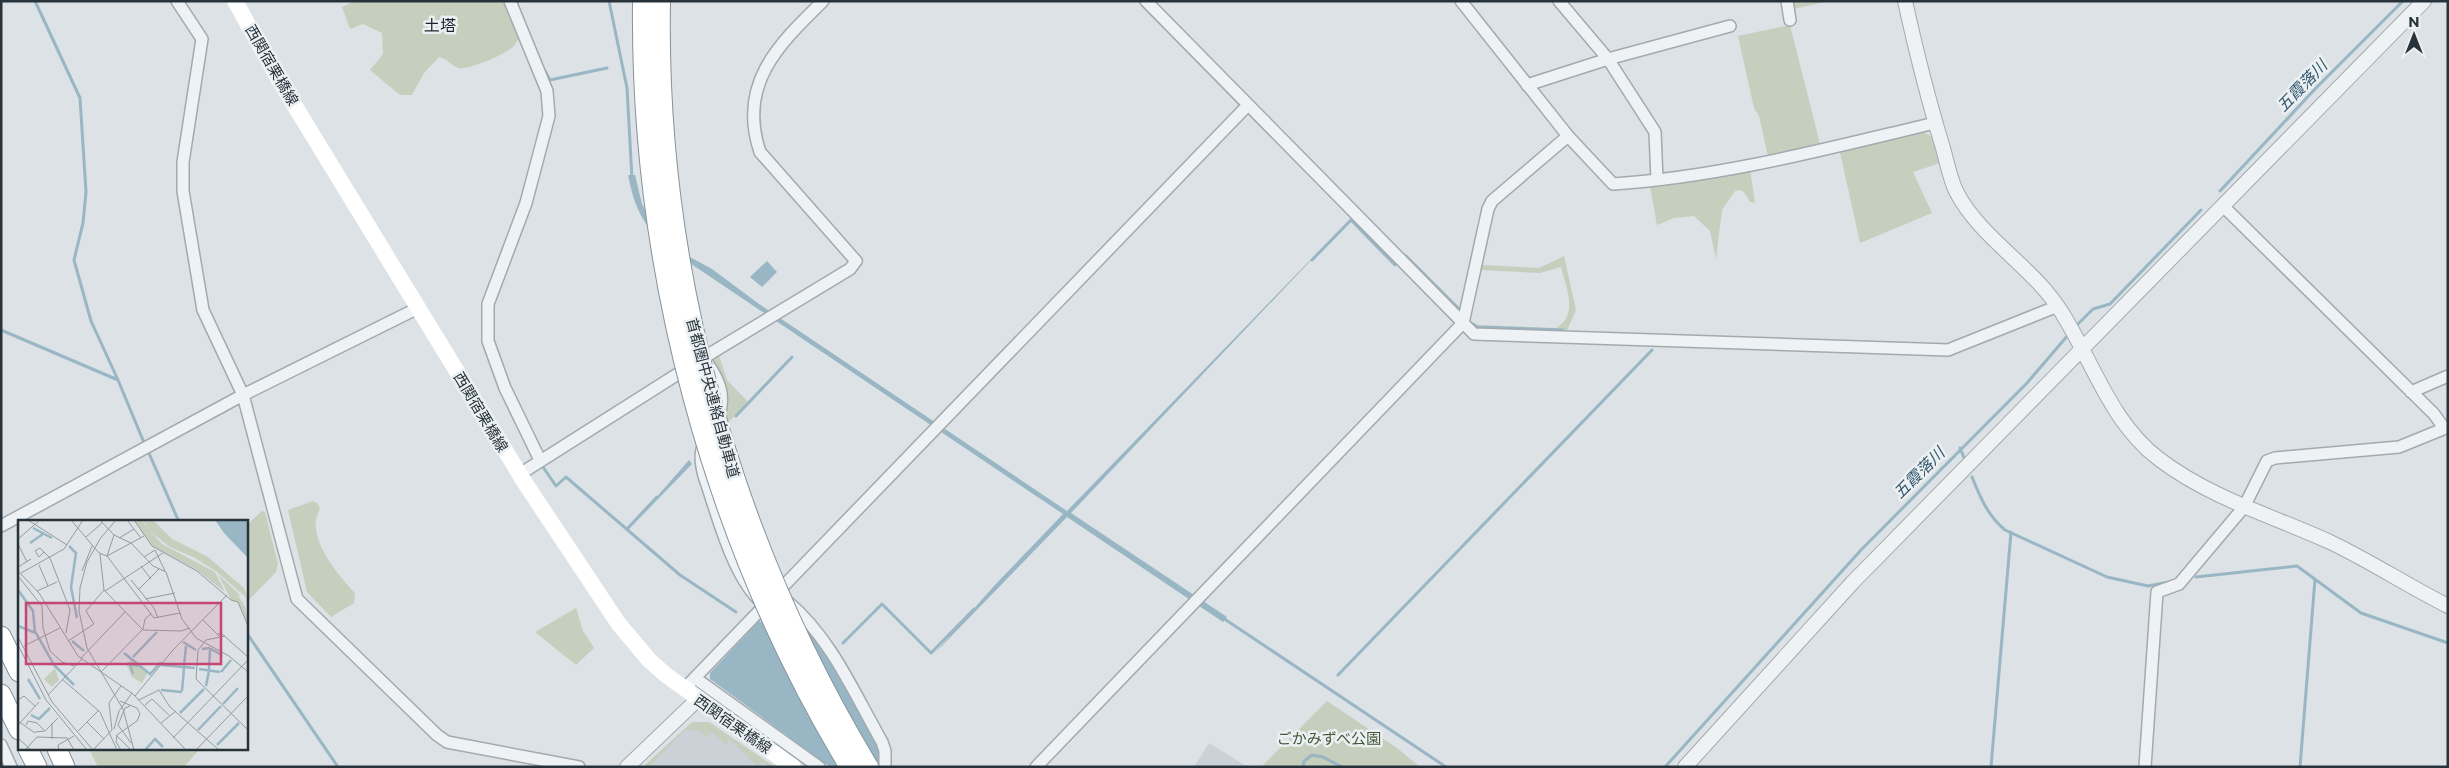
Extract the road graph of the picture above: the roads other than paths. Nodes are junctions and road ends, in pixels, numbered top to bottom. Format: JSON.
{"nodes":[{"id":1,"x":177,"y":1,"type":"edge"},
{"id":2,"x":235,"y":1,"type":"edge"},
{"id":3,"x":510,"y":1,"type":"edge"},
{"id":4,"x":643,"y":1,"type":"edge"},
{"id":5,"x":660,"y":1,"type":"edge"},
{"id":6,"x":823,"y":1,"type":"edge"},
{"id":7,"x":1146,"y":1,"type":"edge"},
{"id":8,"x":1461,"y":1,"type":"edge"},
{"id":9,"x":1559,"y":1,"type":"edge"},
{"id":10,"x":1787,"y":1,"type":"edge"},
{"id":11,"x":1905,"y":1,"type":"edge"},
{"id":12,"x":2424,"y":1,"type":"edge"},
{"id":13,"x":1790,"y":20,"type":"dead end"},
{"id":14,"x":1730,"y":26,"type":"dead end"},
{"id":15,"x":1608,"y":59,"type":"junction"},
{"id":16,"x":1527,"y":85,"type":"junction"},
{"id":17,"x":1248,"y":105,"type":"junction"},
{"id":18,"x":1935,"y":124,"type":"junction"},
{"id":19,"x":1568,"y":136,"type":"junction"},
{"id":20,"x":1657,"y":180,"type":"junction"},
{"id":21,"x":2223,"y":206,"type":"junction"},
{"id":22,"x":2058,"y":306,"type":"junction"},
{"id":23,"x":418,"y":308,"type":"junction"},
{"id":24,"x":1463,"y":322,"type":"junction"},
{"id":25,"x":2081,"y":345,"type":"junction"},
{"id":26,"x":703,"y":358,"type":"junction"},
{"id":27,"x":2448,"y":376,"type":"edge"},
{"id":28,"x":2411,"y":392,"type":"junction"},
{"id":29,"x":243,"y":395,"type":"junction"},
{"id":30,"x":2446,"y":427,"type":"edge"},
{"id":31,"x":540,"y":460,"type":"junction"},
{"id":32,"x":520,"y":474,"type":"junction"},
{"id":33,"x":2244,"y":507,"type":"junction"},
{"id":34,"x":1,"y":526,"type":"edge"},
{"id":35,"x":776,"y":593,"type":"junction"},
{"id":36,"x":764,"y":605,"type":"junction"},
{"id":37,"x":2448,"y":606,"type":"edge"},
{"id":38,"x":1,"y":636,"type":"edge"},
{"id":39,"x":18,"y":670,"type":"edge"},
{"id":40,"x":690,"y":684,"type":"junction"},
{"id":41,"x":1,"y":694,"type":"edge"},
{"id":42,"x":698,"y":699,"type":"junction"},
{"id":43,"x":18,"y":728,"type":"edge"},
{"id":44,"x":1,"y":745,"type":"edge"},
{"id":45,"x":28,"y":750,"type":"edge"},
{"id":46,"x":57,"y":750,"type":"edge"},
{"id":47,"x":11,"y":767,"type":"edge"},
{"id":48,"x":36,"y":767,"type":"edge"},
{"id":49,"x":65,"y":767,"type":"edge"},
{"id":50,"x":579,"y":767,"type":"edge"},
{"id":51,"x":627,"y":767,"type":"edge"},
{"id":52,"x":793,"y":767,"type":"edge"},
{"id":53,"x":819,"y":767,"type":"edge"},
{"id":54,"x":850,"y":767,"type":"edge"},
{"id":55,"x":868,"y":767,"type":"edge"},
{"id":56,"x":885,"y":767,"type":"edge"},
{"id":57,"x":1036,"y":767,"type":"edge"},
{"id":58,"x":1685,"y":767,"type":"edge"},
{"id":59,"x":2145,"y":767,"type":"edge"}],
"edges":[{"from":1,"to":29,"type":"street"},
{"from":2,"to":23,"type":"main road","name":"西関宿栗橋線"},
{"from":3,"to":31,"type":"street"},
{"from":4,"to":54,"type":"highway","name":"首都圏中央連絡自動車道","bridge":true},
{"from":5,"to":55,"type":"highway","name":"首都圏中央連絡自動車道","bridge":true},
{"from":6,"to":26,"type":"street"},
{"from":7,"to":17,"type":"street"},
{"from":8,"to":16,"type":"street"},
{"from":9,"to":15,"type":"street"},
{"from":10,"to":13,"type":"street"},
{"from":11,"to":18,"type":"street"},
{"from":12,"to":21,"type":"street"},
{"from":14,"to":15,"type":"street"},
{"from":15,"to":16,"type":"street"},
{"from":15,"to":20,"type":"street"},
{"from":16,"to":19,"type":"street"},
{"from":17,"to":24,"type":"street"},
{"from":17,"to":35,"type":"street"},
{"from":18,"to":20,"type":"street"},
{"from":18,"to":22,"type":"street"},
{"from":19,"to":20,"type":"street"},
{"from":19,"to":24,"type":"street"},
{"from":21,"to":25,"type":"street"},
{"from":21,"to":28,"type":"street"},
{"from":22,"to":24,"type":"street"},
{"from":22,"to":25,"type":"street"},
{"from":23,"to":29,"type":"street"},
{"from":23,"to":32,"type":"main road","name":"西関宿栗橋線"},
{"from":24,"to":57,"type":"street"},
{"from":25,"to":33,"type":"street"},
{"from":25,"to":58,"type":"street"},
{"from":26,"to":31,"type":"street"},
{"from":26,"to":36,"type":"street"},
{"from":27,"to":28,"type":"street"},
{"from":28,"to":30,"type":"street"},
{"from":29,"to":34,"type":"street"},
{"from":29,"to":50,"type":"street"},
{"from":30,"to":33,"type":"street"},
{"from":31,"to":32,"type":"street"},
{"from":32,"to":40,"type":"main road","name":"西関宿栗橋線"},
{"from":33,"to":37,"type":"street"},
{"from":33,"to":59,"type":"street"},
{"from":35,"to":36,"type":"street"},
{"from":35,"to":56,"type":"street"},
{"from":36,"to":40,"type":"street"},
{"from":38,"to":39,"type":"highway"},
{"from":40,"to":42,"type":"main road","name":"西関宿栗橋線"},
{"from":40,"to":53,"type":"street"},
{"from":41,"to":43,"type":"highway"},
{"from":42,"to":51,"type":"street"},
{"from":42,"to":52,"type":"main road","name":"西関宿栗橋線"},
{"from":44,"to":47,"type":"street"},
{"from":45,"to":48,"type":"highway"},
{"from":46,"to":49,"type":"highway"}]}
